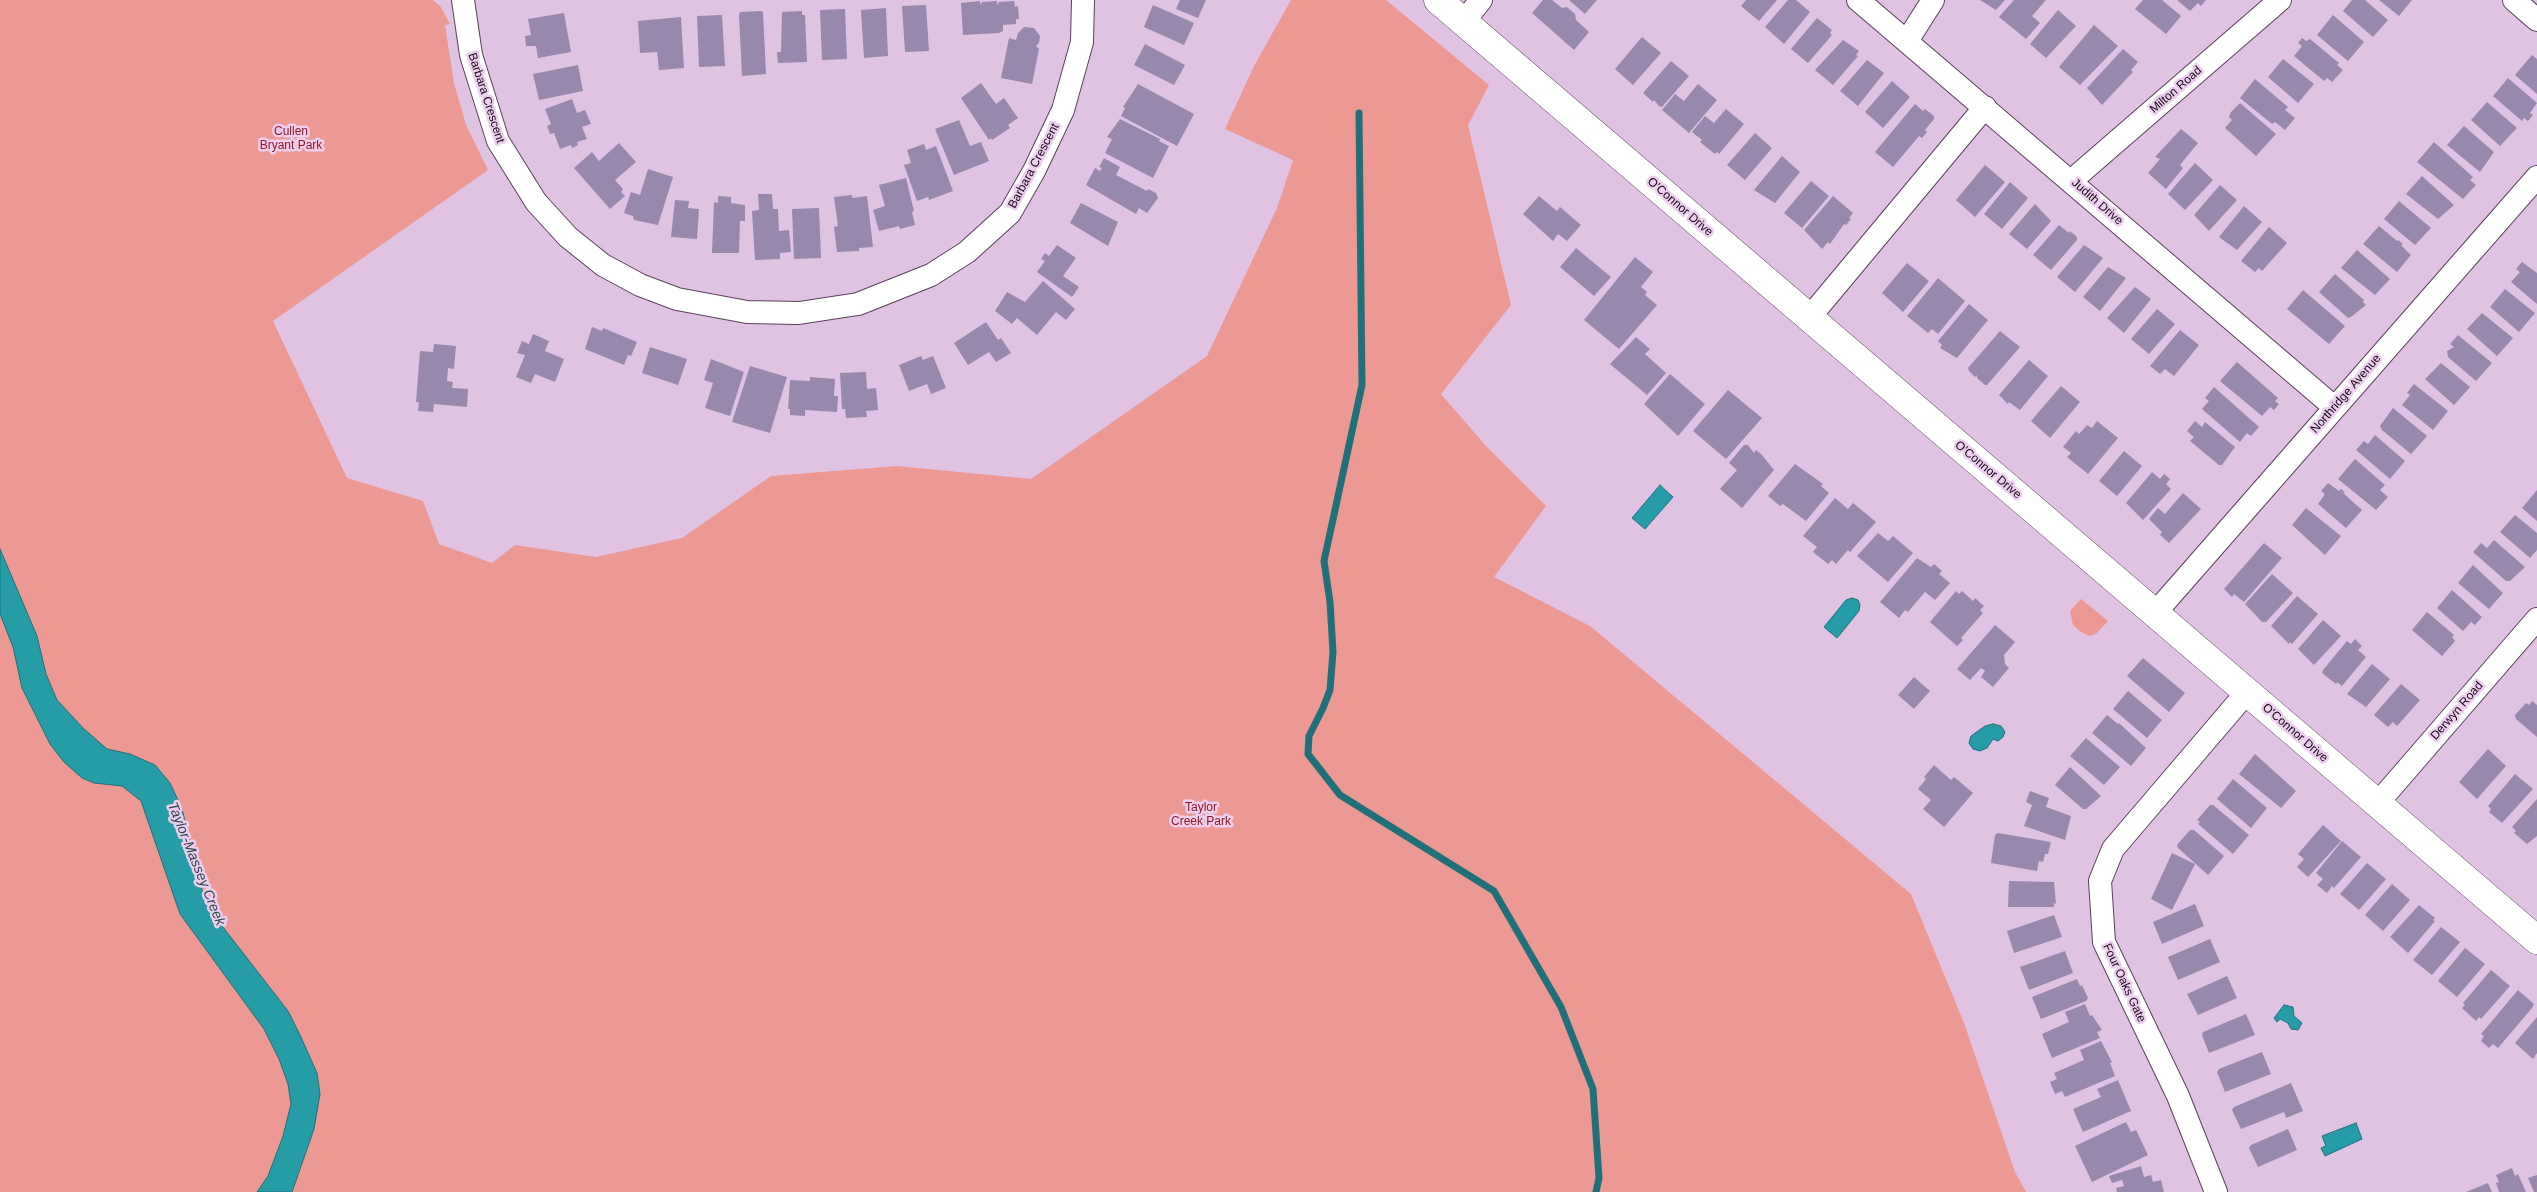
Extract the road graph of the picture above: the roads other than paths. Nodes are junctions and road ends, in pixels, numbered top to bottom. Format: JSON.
{"nodes":[{"id":1,"x":463,"y":0,"type":"edge"},
{"id":2,"x":1083,"y":0,"type":"edge"},
{"id":3,"x":1438,"y":0,"type":"edge"},
{"id":4,"x":1481,"y":0,"type":"edge"},
{"id":5,"x":1858,"y":0,"type":"edge"},
{"id":6,"x":1932,"y":0,"type":"edge"},
{"id":7,"x":2280,"y":0,"type":"edge"},
{"id":8,"x":2514,"y":0,"type":"edge"},
{"id":9,"x":2537,"y":20,"type":"edge"},
{"id":10,"x":1464,"y":21,"type":"junction"},
{"id":11,"x":1907,"y":41,"type":"junction"},
{"id":12,"x":1985,"y":108,"type":"junction"},
{"id":13,"x":2537,"y":177,"type":"edge"},
{"id":14,"x":2071,"y":180,"type":"junction"},
{"id":15,"x":1809,"y":318,"type":"junction"},
{"id":16,"x":2334,"y":407,"type":"junction"},
{"id":17,"x":2156,"y":612,"type":"junction"},
{"id":18,"x":2537,"y":619,"type":"edge"},
{"id":19,"x":2247,"y":692,"type":"junction"},
{"id":20,"x":2377,"y":804,"type":"junction"},
{"id":21,"x":2537,"y":940,"type":"edge"},
{"id":22,"x":2216,"y":1192,"type":"edge"}],
"edges":[{"from":1,"to":2,"type":"street","name":"Barbara Crescent"},
{"from":3,"to":10,"type":"main road","name":"O'Connor Drive"},
{"from":4,"to":10,"type":"street"},
{"from":5,"to":11,"type":"street","name":"Judith Drive"},
{"from":6,"to":11,"type":"street"},
{"from":7,"to":14,"type":"street","name":"Milton Road"},
{"from":8,"to":9,"type":"street"},
{"from":10,"to":15,"type":"main road","name":"O'Connor Drive"},
{"from":11,"to":12,"type":"street","name":"Judith Drive"},
{"from":12,"to":14,"type":"street","name":"Judith Drive"},
{"from":12,"to":15,"type":"street"},
{"from":13,"to":16,"type":"street","name":"Northridge Avenue"},
{"from":14,"to":16,"type":"street","name":"Judith Drive"},
{"from":15,"to":17,"type":"main road","name":"O'Connor Drive"},
{"from":16,"to":17,"type":"street","name":"Northridge Avenue"},
{"from":17,"to":19,"type":"main road","name":"O'Connor Drive"},
{"from":18,"to":20,"type":"street","name":"Derwyn Road"},
{"from":19,"to":20,"type":"main road","name":"O'Connor Drive"},
{"from":19,"to":22,"type":"street","name":"Four Oaks Gate"},
{"from":20,"to":21,"type":"main road","name":"O'Connor Drive"}]}
